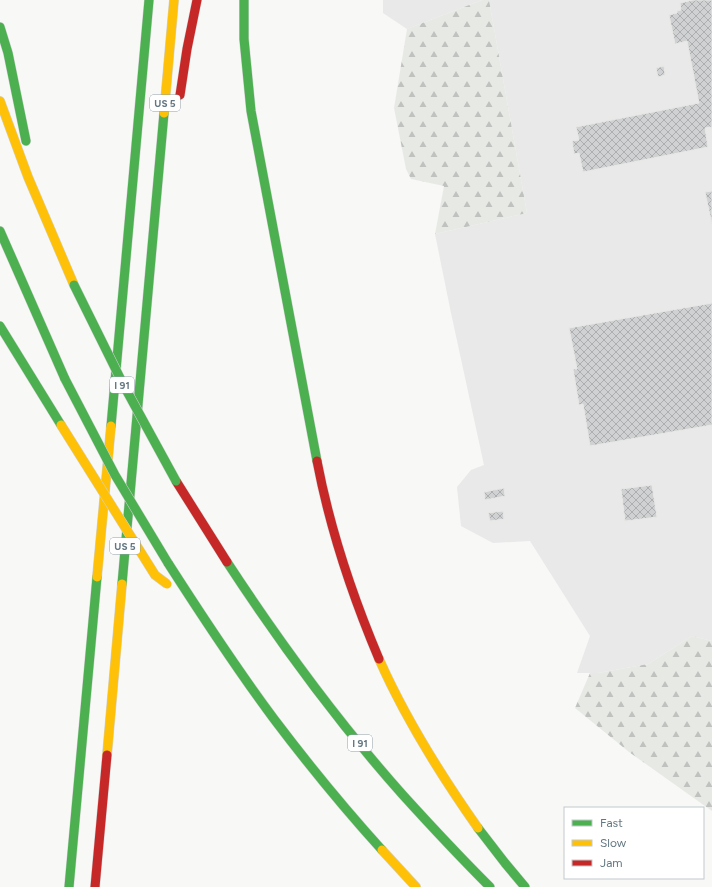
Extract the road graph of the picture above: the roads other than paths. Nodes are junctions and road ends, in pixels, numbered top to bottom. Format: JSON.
{"nodes":[{"id":1,"x":149,"y":0,"type":"edge"},
{"id":2,"x":174,"y":0,"type":"edge"},
{"id":3,"x":198,"y":0,"type":"edge"},
{"id":4,"x":244,"y":0,"type":"edge"},
{"id":5,"x":0,"y":27,"type":"edge"},
{"id":6,"x":132,"y":86,"type":"dead end"},
{"id":7,"x":0,"y":101,"type":"edge"},
{"id":8,"x":178,"y":107,"type":"dead end"},
{"id":9,"x":170,"y":155,"type":"dead end"},
{"id":10,"x":131,"y":205,"type":"junction"},
{"id":11,"x":156,"y":206,"type":"junction"},
{"id":12,"x":42,"y":210,"type":"junction"},
{"id":13,"x":0,"y":231,"type":"edge"},
{"id":14,"x":0,"y":326,"type":"edge"},
{"id":15,"x":198,"y":609,"type":"junction"},
{"id":16,"x":69,"y":887,"type":"edge"},
{"id":17,"x":95,"y":887,"type":"edge"},
{"id":18,"x":416,"y":887,"type":"edge"},
{"id":19,"x":490,"y":887,"type":"edge"},
{"id":20,"x":525,"y":887,"type":"edge"}],
"edges":[{"from":1,"to":10,"type":"highway","number":"US 5"},
{"from":2,"to":11,"type":"highway","number":"US 5"},
{"from":3,"to":8,"type":"highway"},
{"from":4,"to":20,"type":"highway"},
{"from":5,"to":12,"type":"highway"},
{"from":6,"to":10,"type":"highway"},
{"from":7,"to":12,"type":"highway","number":"I 91"},
{"from":9,"to":11,"type":"highway"},
{"from":10,"to":16,"type":"highway","number":"US 5"},
{"from":11,"to":17,"type":"highway","number":"US 5"},
{"from":12,"to":19,"type":"highway","number":"I 91","bridge":true},
{"from":13,"to":15,"type":"highway","bridge":true},
{"from":14,"to":15,"type":"highway","bridge":true},
{"from":15,"to":18,"type":"highway"}]}
